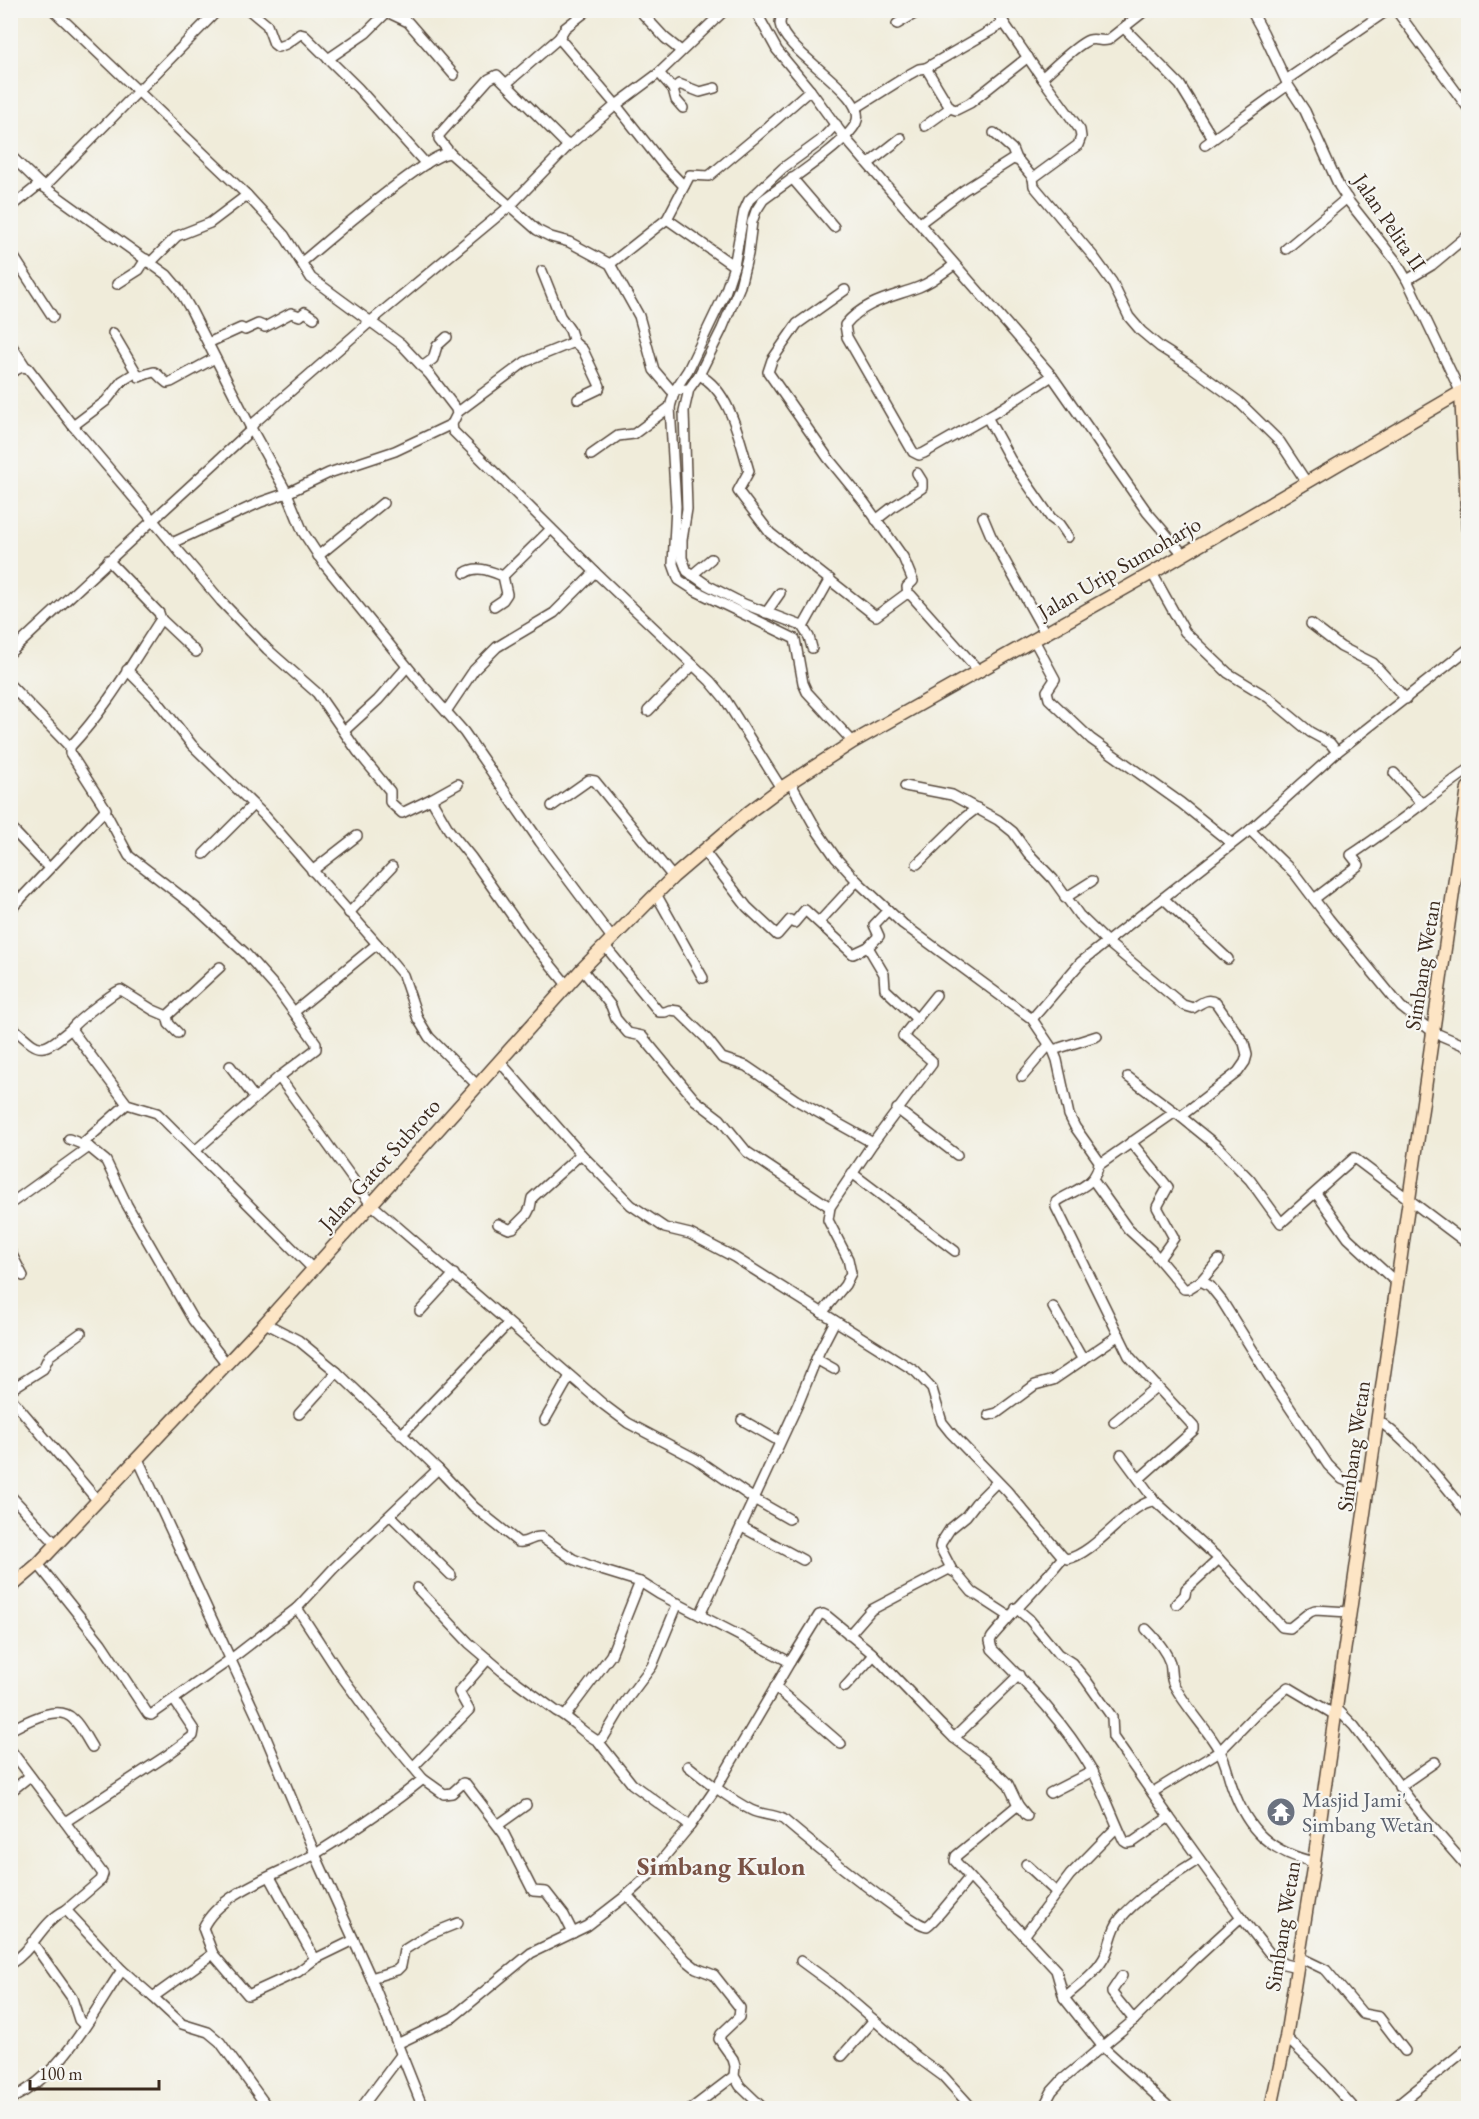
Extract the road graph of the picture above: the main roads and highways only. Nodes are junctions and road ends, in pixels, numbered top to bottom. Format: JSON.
{"nodes":[{"id":1,"x":1465,"y":391,"type":"edge"},
{"id":2,"x":1468,"y":529,"type":"edge"},
{"id":3,"x":786,"y":785,"type":"joint"},
{"id":4,"x":1468,"y":788,"type":"edge"},
{"id":5,"x":10,"y":1588,"type":"edge"},
{"id":6,"x":1271,"y":2109,"type":"edge"}],
"edges":[{"from":1,"to":2,"type":"main road"},
{"from":1,"to":3,"type":"main road","name":"Jalan Urip Sumoharjo"},
{"from":3,"to":5,"type":"main road","name":"Jalan Gatot Subroto"},
{"from":4,"to":6,"type":"main road","name":"Simbang Wetan"}]}
